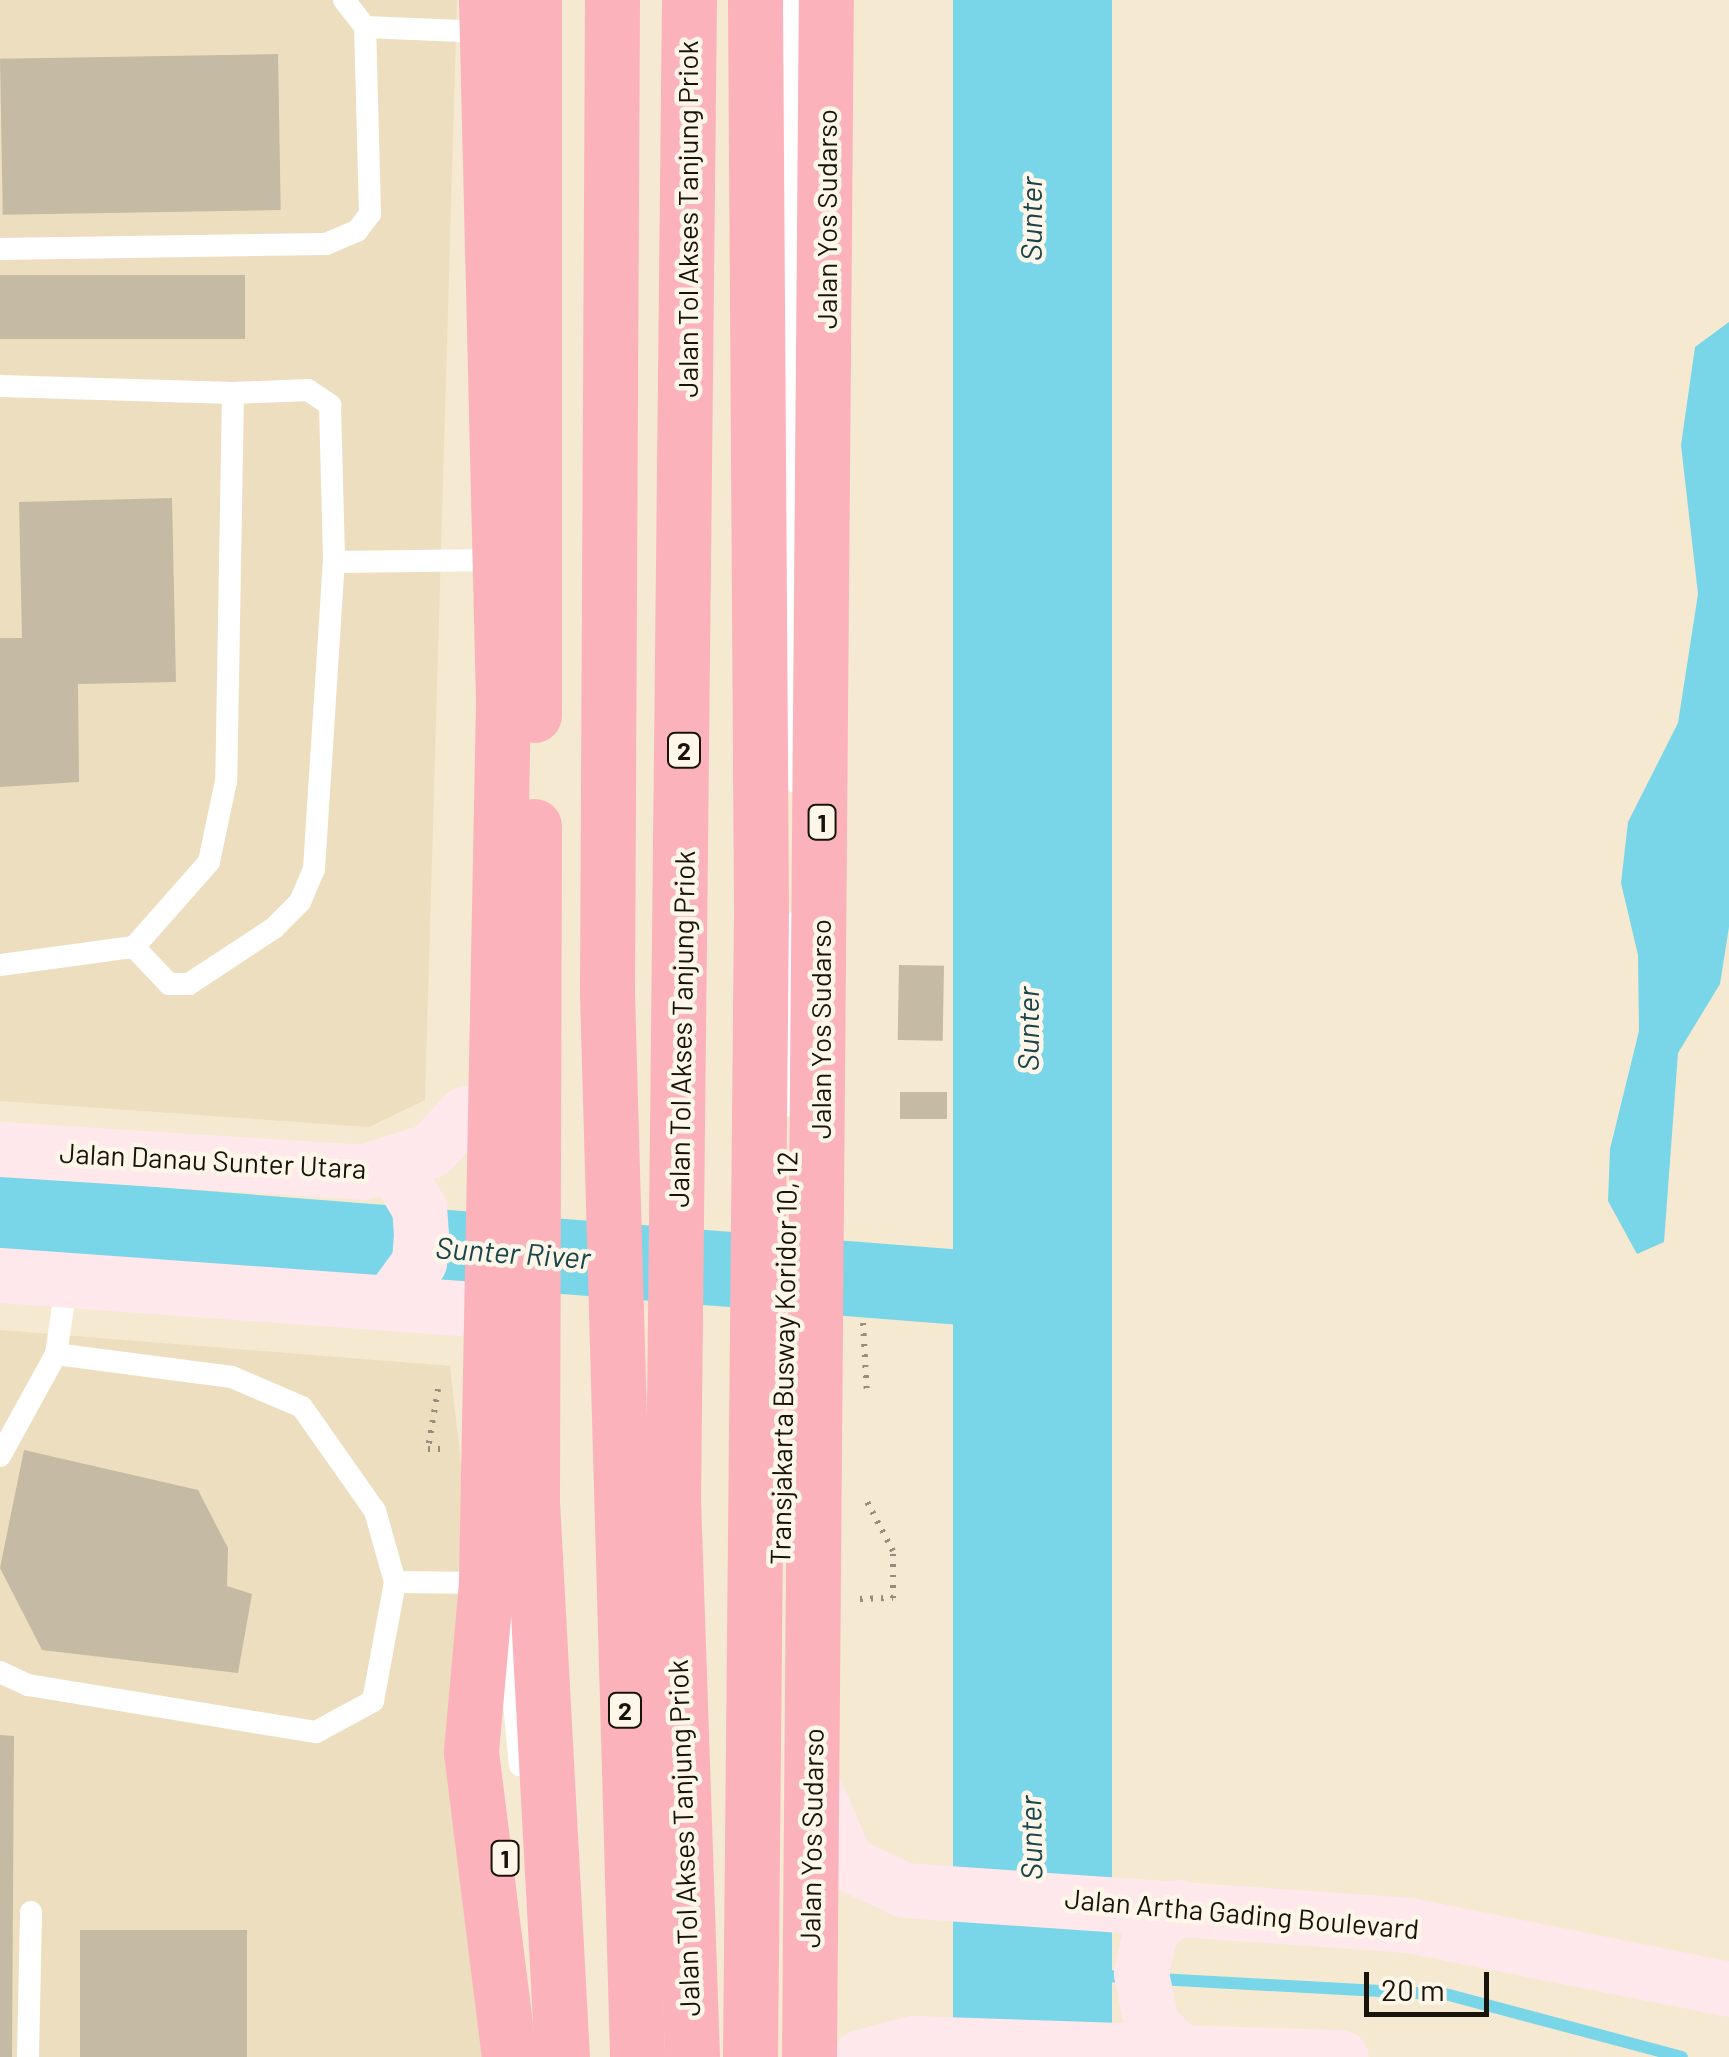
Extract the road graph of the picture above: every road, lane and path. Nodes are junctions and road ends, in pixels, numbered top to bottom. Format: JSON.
{"nodes":[{"id":1,"x":344,"y":0,"type":"edge"},
{"id":2,"x":534,"y":0,"type":"edge"},
{"id":3,"x":612,"y":0,"type":"edge"},
{"id":4,"x":689,"y":0,"type":"edge"},
{"id":5,"x":756,"y":0,"type":"edge"},
{"id":6,"x":794,"y":0,"type":"edge"},
{"id":7,"x":826,"y":0,"type":"edge"},
{"id":8,"x":486,"y":16,"type":"edge"},
{"id":9,"x":366,"y":27,"type":"junction"},
{"id":10,"x":0,"y":248,"type":"edge"},
{"id":11,"x":0,"y":386,"type":"edge"},
{"id":12,"x":233,"y":393,"type":"junction"},
{"id":13,"x":826,"y":434,"type":"junction"},
{"id":14,"x":496,"y":486,"type":"junction"},
{"id":15,"x":792,"y":528,"type":"junction"},
{"id":16,"x":496,"y":560,"type":"junction"},
{"id":17,"x":334,"y":562,"type":"junction"},
{"id":18,"x":495,"y":640,"type":"junction"},
{"id":19,"x":792,"y":893,"type":"junction"},
{"id":20,"x":494,"y":944,"type":"junction"},
{"id":21,"x":134,"y":947,"type":"junction"},
{"id":22,"x":0,"y":964,"type":"edge"},
{"id":23,"x":820,"y":966,"type":"junction"},
{"id":24,"x":465,"y":1113,"type":"junction"},
{"id":25,"x":0,"y":1149,"type":"edge"},
{"id":26,"x":394,"y":1166,"type":"junction"},
{"id":27,"x":801,"y":1214,"type":"junction"},
{"id":28,"x":453,"y":1269,"type":"junction"},
{"id":29,"x":0,"y":1274,"type":"edge"},
{"id":30,"x":67,"y":1280,"type":"junction"},
{"id":31,"x":801,"y":1294,"type":"junction"},
{"id":32,"x":56,"y":1354,"type":"junction"},
{"id":33,"x":440,"y":1374,"type":"dead end"},
{"id":34,"x":436,"y":1449,"type":"dead end"},
{"id":35,"x":0,"y":1456,"type":"edge"},
{"id":36,"x":395,"y":1582,"type":"junction"},
{"id":37,"x":486,"y":1583,"type":"junction"},
{"id":38,"x":476,"y":1660,"type":"junction"},
{"id":39,"x":0,"y":1672,"type":"edge"},
{"id":40,"x":811,"y":1780,"type":"junction"},
{"id":41,"x":31,"y":1912,"type":"dead end"},
{"id":42,"x":1164,"y":1923,"type":"junction"},
{"id":43,"x":1729,"y":1989,"type":"edge"},
{"id":44,"x":1160,"y":2027,"type":"junction"},
{"id":45,"x":877,"y":2051,"type":"edge"},
{"id":46,"x":1331,"y":2056,"type":"edge"},
{"id":47,"x":28,"y":2057,"type":"edge"},
{"id":48,"x":509,"y":2057,"type":"edge"},
{"id":49,"x":527,"y":2057,"type":"edge"},
{"id":50,"x":548,"y":2057,"type":"edge"},
{"id":51,"x":562,"y":2057,"type":"edge"},
{"id":52,"x":637,"y":2057,"type":"edge"},
{"id":53,"x":692,"y":2057,"type":"edge"},
{"id":54,"x":750,"y":2057,"type":"edge"},
{"id":55,"x":776,"y":2057,"type":"edge"},
{"id":56,"x":809,"y":2057,"type":"edge"}],
"edges":[{"from":1,"to":9,"type":"lane"},
{"from":2,"to":51,"type":"highway"},
{"from":3,"to":52,"type":"highway","name":"Jalan Tol Akses Tanjung Priok","number":"2"},
{"from":4,"to":53,"type":"highway","name":"Jalan Tol Akses Tanjung Priok","number":"2"},
{"from":5,"to":54,"type":"highway"},
{"from":6,"to":15,"type":"lane","name":"Transjakarta Busway Koridor 10, 12"},
{"from":7,"to":13,"type":"highway","name":"Jalan Yos Sudarso","number":"1"},
{"from":8,"to":9,"type":"lane"},
{"from":8,"to":14,"type":"highway","number":"1"},
{"from":9,"to":10,"type":"lane"},
{"from":11,"to":12,"type":"lane"},
{"from":12,"to":17,"type":"lane"},
{"from":12,"to":21,"type":"lane"},
{"from":13,"to":15,"type":"highway"},
{"from":13,"to":23,"type":"highway","name":"Jalan Yos Sudarso","number":"1"},
{"from":14,"to":15,"type":"highway"},
{"from":14,"to":16,"type":"highway","number":"1"},
{"from":15,"to":19,"type":"lane","name":"Transjakarta Busway Koridor 10, 12"},
{"from":16,"to":17,"type":"lane"},
{"from":16,"to":18,"type":"highway","number":"1"},
{"from":17,"to":21,"type":"lane"},
{"from":18,"to":20,"type":"highway","number":"1"},
{"from":18,"to":24,"type":"highway","number":"1"},
{"from":19,"to":20,"type":"highway"},
{"from":19,"to":23,"type":"highway"},
{"from":19,"to":27,"type":"lane","name":"Transjakarta Busway Koridor 10, 12"},
{"from":20,"to":28,"type":"highway","number":"1"},
{"from":21,"to":22,"type":"lane"},
{"from":23,"to":27,"type":"highway","name":"Jalan Yos Sudarso","number":"1"},
{"from":24,"to":26,"type":"main road","name":"Jalan Danau Sunter Utara"},
{"from":24,"to":28,"type":"highway","number":"1"},
{"from":25,"to":26,"type":"main road","name":"Jalan Danau Sunter Utara"},
{"from":26,"to":28,"type":"main road"},
{"from":27,"to":31,"type":"highway","name":"Jalan Yos Sudarso","number":"1"},
{"from":28,"to":30,"type":"main road"},
{"from":28,"to":37,"type":"highway","number":"1"},
{"from":28,"to":50,"type":"lane"},
{"from":29,"to":30,"type":"main road"},
{"from":30,"to":32,"type":"lane"},
{"from":31,"to":40,"type":"highway","name":"Jalan Yos Sudarso","number":"1"},
{"from":31,"to":55,"type":"lane","name":"Transjakarta Busway Koridor 10, 12"},
{"from":32,"to":35,"type":"lane"},
{"from":32,"to":36,"type":"lane"},
{"from":33,"to":34,"type":"path"},
{"from":36,"to":37,"type":"lane"},
{"from":36,"to":39,"type":"lane"},
{"from":37,"to":38,"type":"highway","number":"1"},
{"from":38,"to":48,"type":"highway","number":"1"},
{"from":38,"to":49,"type":"highway","number":"1"},
{"from":40,"to":42,"type":"main road","name":"Jalan Artha Gading Boulevard"},
{"from":40,"to":56,"type":"highway","name":"Jalan Yos Sudarso","number":"1"},
{"from":41,"to":47,"type":"lane"},
{"from":42,"to":43,"type":"main road","name":"Jalan Artha Gading Boulevard"},
{"from":42,"to":44,"type":"main road"},
{"from":44,"to":45,"type":"main road"},
{"from":44,"to":46,"type":"main road"}]}
